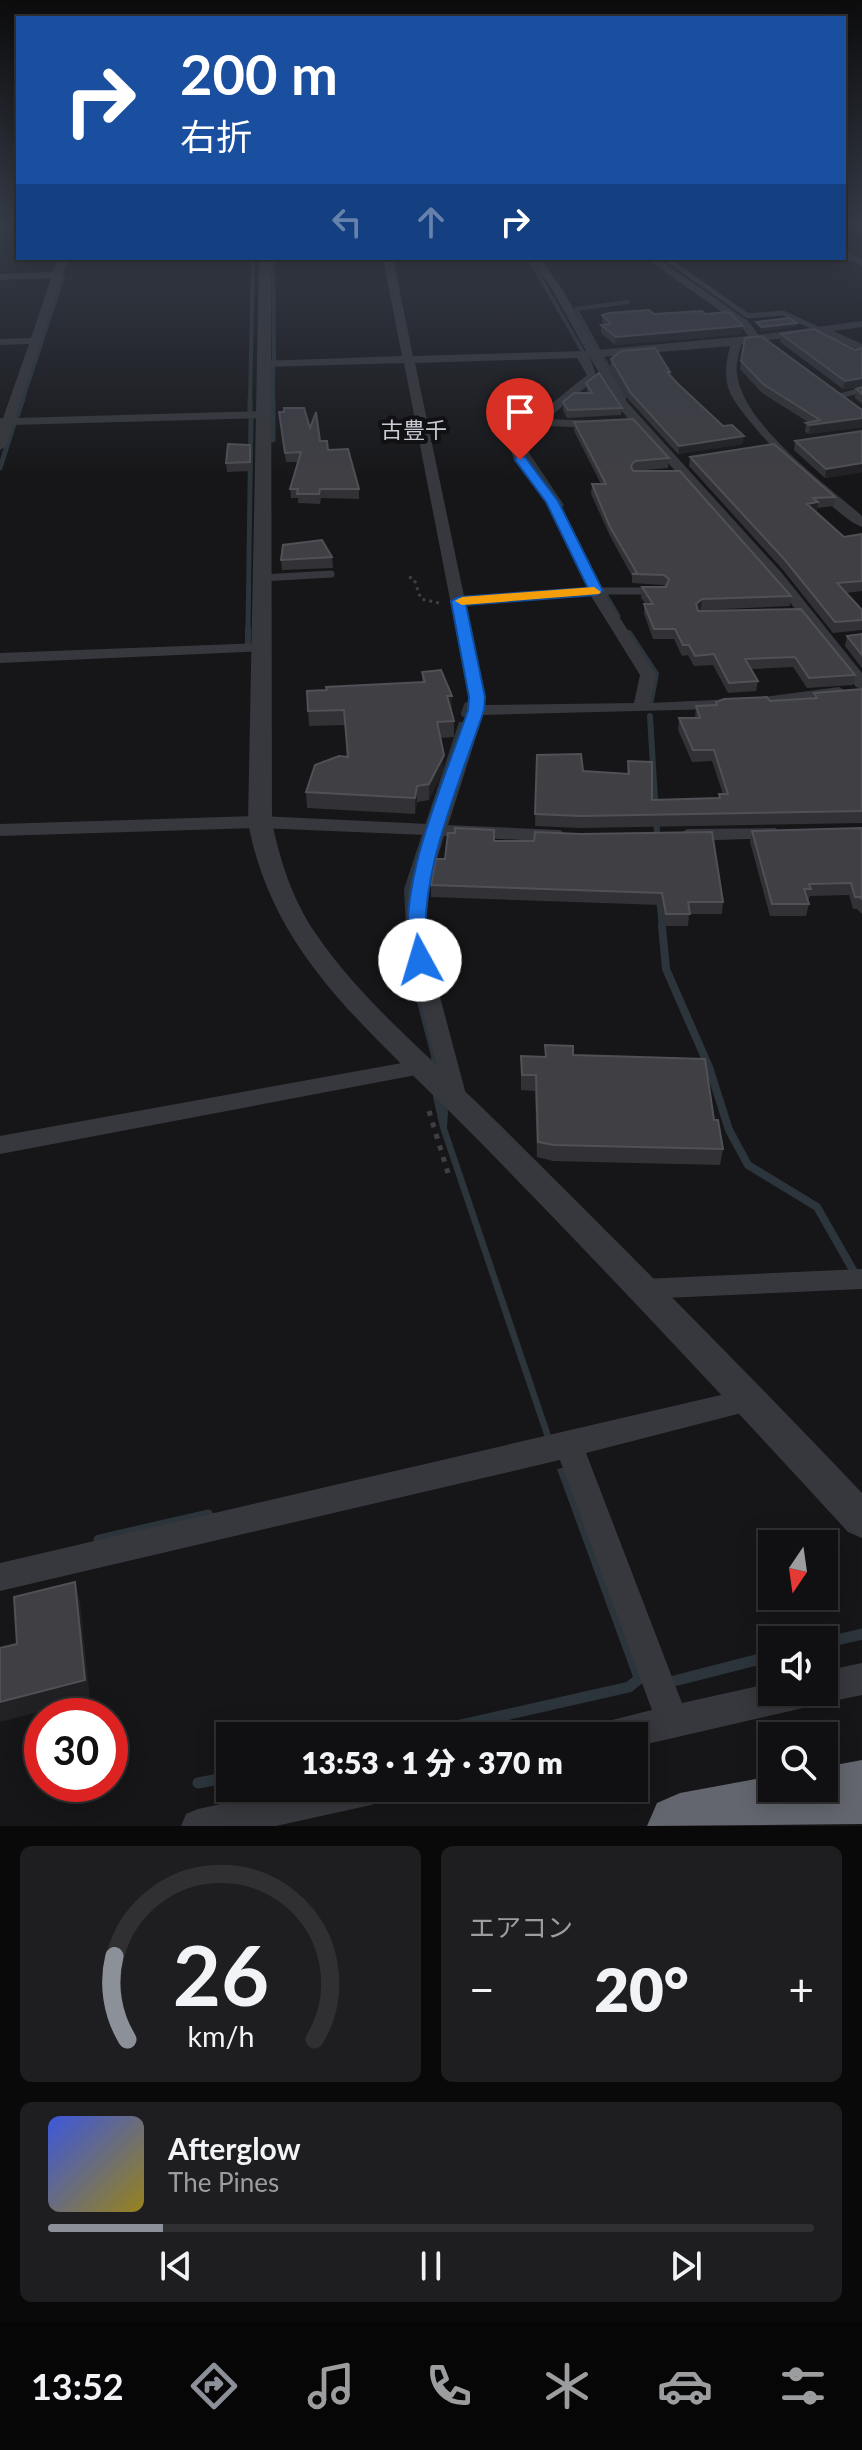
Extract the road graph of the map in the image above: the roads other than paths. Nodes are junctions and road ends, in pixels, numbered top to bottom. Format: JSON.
{"nodes":[{"id":1,"x":45,"y":310,"type":"edge"},
{"id":2,"x":264,"y":310,"type":"edge"},
{"id":3,"x":398,"y":310,"type":"edge"},
{"id":4,"x":567,"y":310,"type":"edge"},
{"id":5,"x":726,"y":310,"type":"edge"},
{"id":6,"x":740,"y":310,"type":"edge"},
{"id":7,"x":862,"y":324,"type":"edge"},
{"id":8,"x":820,"y":330,"type":"junction"},
{"id":9,"x":758,"y":338,"type":"junction"},
{"id":10,"x":35,"y":341,"type":"junction"},
{"id":11,"x":0,"y":342,"type":"edge"},
{"id":12,"x":731,"y":342,"type":"junction"},
{"id":13,"x":773,"y":346,"type":"edge"},
{"id":14,"x":862,"y":348,"type":"edge"},
{"id":15,"x":588,"y":355,"type":"junction"},
{"id":16,"x":408,"y":359,"type":"junction"},
{"id":17,"x":263,"y":364,"type":"junction"},
{"id":18,"x":829,"y":387,"type":"edge"},
{"id":19,"x":862,"y":390,"type":"edge"},
{"id":20,"x":840,"y":396,"type":"junction"},
{"id":21,"x":855,"y":407,"type":"edge"},
{"id":22,"x":264,"y":415,"type":"junction"},
{"id":23,"x":639,"y":421,"type":"junction"},
{"id":24,"x":4,"y":422,"type":"edge"},
{"id":25,"x":536,"y":422,"type":"junction"},
{"id":26,"x":623,"y":422,"type":"edge"},
{"id":27,"x":597,"y":423,"type":"edge"},
{"id":28,"x":790,"y":445,"type":"dead end"},
{"id":29,"x":0,"y":446,"type":"edge"},
{"id":30,"x":769,"y":448,"type":"junction"},
{"id":31,"x":862,"y":523,"type":"edge"},
{"id":32,"x":331,"y":574,"type":"dead end"},
{"id":33,"x":262,"y":578,"type":"junction"},
{"id":34,"x":596,"y":591,"type":"junction"},
{"id":35,"x":662,"y":591,"type":"edge"},
{"id":36,"x":452,"y":602,"type":"junction"},
{"id":37,"x":850,"y":638,"type":"edge"},
{"id":38,"x":827,"y":641,"type":"junction"},
{"id":39,"x":262,"y":648,"type":"junction"},
{"id":40,"x":0,"y":658,"type":"edge"},
{"id":41,"x":862,"y":684,"type":"edge"},
{"id":42,"x":862,"y":693,"type":"edge"},
{"id":43,"x":641,"y":708,"type":"junction"},
{"id":44,"x":476,"y":710,"type":"junction"},
{"id":45,"x":260,"y":822,"type":"junction"},
{"id":46,"x":0,"y":830,"type":"edge"},
{"id":47,"x":435,"y":830,"type":"junction"},
{"id":48,"x":788,"y":833,"type":"edge"},
{"id":49,"x":660,"y":836,"type":"edge"},
{"id":50,"x":580,"y":837,"type":"edge"},
{"id":51,"x":438,"y":1081,"type":"junction"},
{"id":52,"x":0,"y":1145,"type":"edge"},
{"id":53,"x":862,"y":1279,"type":"edge"},
{"id":54,"x":643,"y":1289,"type":"junction"},
{"id":55,"x":751,"y":1400,"type":"junction"},
{"id":56,"x":569,"y":1445,"type":"junction"},
{"id":57,"x":862,"y":1520,"type":"edge"},
{"id":58,"x":0,"y":1577,"type":"edge"},
{"id":59,"x":862,"y":1679,"type":"edge"},
{"id":60,"x":838,"y":1684,"type":"edge"},
{"id":61,"x":758,"y":1702,"type":"edge"},
{"id":62,"x":673,"y":1722,"type":"junction"},
{"id":63,"x":648,"y":1727,"type":"edge"},
{"id":64,"x":862,"y":1792,"type":"edge"},
{"id":65,"x":307,"y":1802,"type":"edge"},
{"id":66,"x":198,"y":1826,"type":"edge"},
{"id":67,"x":680,"y":1826,"type":"edge"}],
"edges":[{"from":1,"to":10,"type":"street"},
{"from":2,"to":17,"type":"street"},
{"from":3,"to":16,"type":"street"},
{"from":4,"to":15,"type":"street"},
{"from":5,"to":9,"type":"street"},
{"from":6,"to":8,"type":"lane"},
{"from":7,"to":8,"type":"street"},
{"from":8,"to":9,"type":"street"},
{"from":8,"to":14,"type":"street"},
{"from":9,"to":12,"type":"street"},
{"from":9,"to":13,"type":"street"},
{"from":10,"to":11,"type":"street"},
{"from":10,"to":24,"type":"street"},
{"from":12,"to":15,"type":"street"},
{"from":12,"to":30,"type":"street"},
{"from":15,"to":16,"type":"street"},
{"from":15,"to":23,"type":"street"},
{"from":15,"to":25,"type":"street"},
{"from":16,"to":17,"type":"street"},
{"from":16,"to":36,"type":"street"},
{"from":17,"to":22,"type":"street"},
{"from":18,"to":20,"type":"street"},
{"from":19,"to":20,"type":"lane"},
{"from":20,"to":21,"type":"street"},
{"from":22,"to":24,"type":"street"},
{"from":22,"to":33,"type":"street"},
{"from":23,"to":26,"type":"lane"},
{"from":23,"to":38,"type":"street"},
{"from":24,"to":29,"type":"street"},
{"from":25,"to":27,"type":"lane"},
{"from":25,"to":34,"type":"street"},
{"from":28,"to":30,"type":"street"},
{"from":30,"to":31,"type":"street"},
{"from":32,"to":33,"type":"lane"},
{"from":33,"to":39,"type":"street"},
{"from":34,"to":35,"type":"lane"},
{"from":34,"to":36,"type":"street"},
{"from":34,"to":43,"type":"street"},
{"from":36,"to":44,"type":"street"},
{"from":37,"to":38,"type":"street"},
{"from":38,"to":41,"type":"street"},
{"from":39,"to":40,"type":"street"},
{"from":39,"to":45,"type":"street"},
{"from":42,"to":43,"type":"street"},
{"from":43,"to":44,"type":"street"},
{"from":44,"to":47,"type":"street"},
{"from":45,"to":46,"type":"street"},
{"from":45,"to":47,"type":"street"},
{"from":45,"to":51,"type":"street"},
{"from":47,"to":50,"type":"street"},
{"from":47,"to":51,"type":"street"},
{"from":48,"to":49,"type":"street"},
{"from":51,"to":52,"type":"street"},
{"from":51,"to":54,"type":"street"},
{"from":53,"to":54,"type":"street"},
{"from":54,"to":55,"type":"street"},
{"from":55,"to":56,"type":"street"},
{"from":55,"to":57,"type":"street"},
{"from":56,"to":58,"type":"street"},
{"from":56,"to":62,"type":"street"},
{"from":59,"to":60,"type":"street"},
{"from":61,"to":62,"type":"street"},
{"from":62,"to":63,"type":"street"},
{"from":64,"to":67,"type":"highway"},
{"from":65,"to":66,"type":"street"}]}
